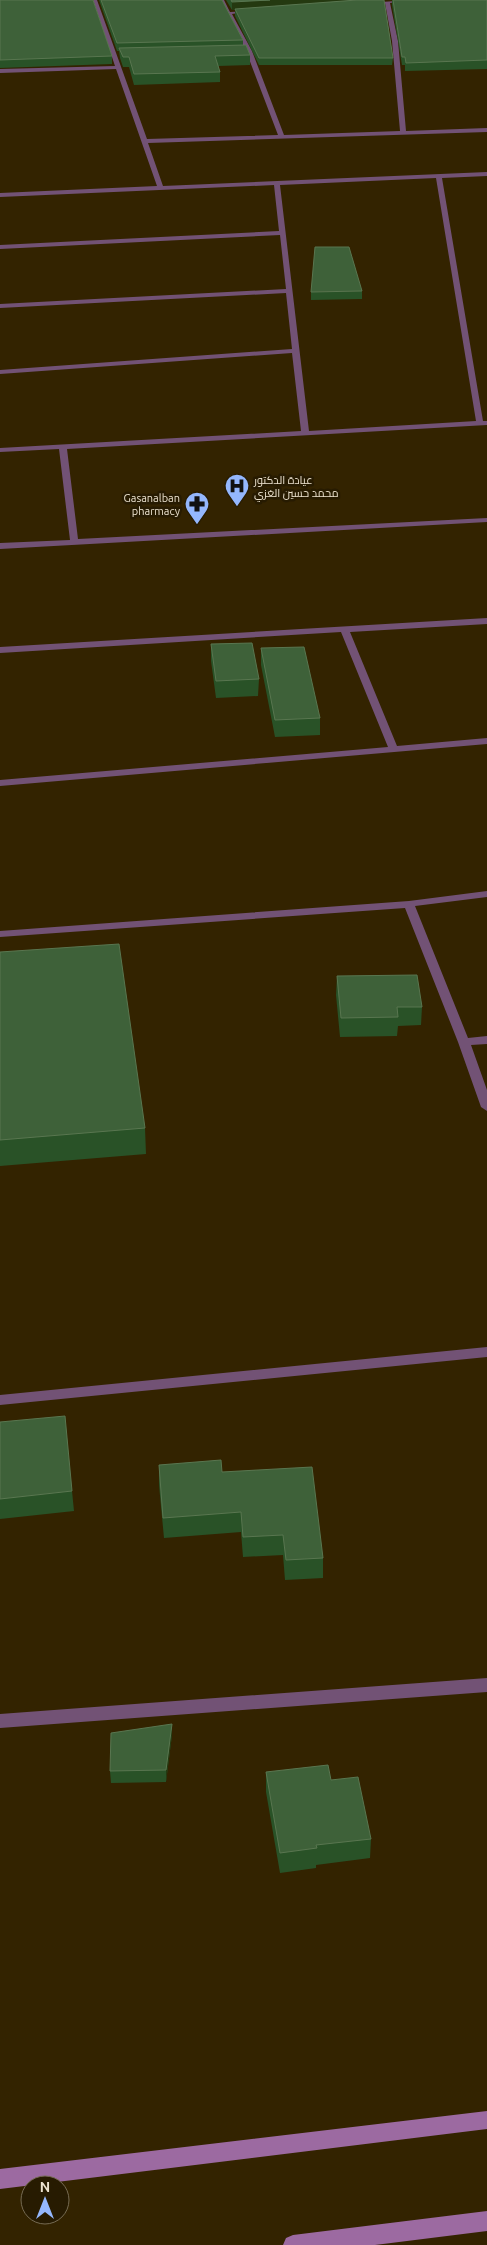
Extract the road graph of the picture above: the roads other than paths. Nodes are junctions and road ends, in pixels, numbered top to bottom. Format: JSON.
{"nodes":[{"id":1,"x":95,"y":0,"type":"edge"},
{"id":2,"x":222,"y":0,"type":"edge"},
{"id":3,"x":410,"y":0,"type":"edge"},
{"id":4,"x":387,"y":2,"type":"junction"},
{"id":5,"x":358,"y":4,"type":"edge"},
{"id":6,"x":259,"y":11,"type":"edge"},
{"id":7,"x":230,"y":13,"type":"junction"},
{"id":8,"x":249,"y":50,"type":"junction"},
{"id":9,"x":239,"y":51,"type":"edge"},
{"id":10,"x":114,"y":55,"type":"junction"},
{"id":11,"x":124,"y":55,"type":"edge"},
{"id":12,"x":118,"y":67,"type":"junction"},
{"id":13,"x":0,"y":71,"type":"edge"},
{"id":14,"x":487,"y":130,"type":"edge"},
{"id":15,"x":402,"y":133,"type":"junction"},
{"id":16,"x":282,"y":137,"type":"junction"},
{"id":17,"x":145,"y":141,"type":"junction"},
{"id":18,"x":487,"y":174,"type":"edge"},
{"id":19,"x":439,"y":176,"type":"junction"},
{"id":20,"x":277,"y":183,"type":"junction"},
{"id":21,"x":162,"y":188,"type":"junction"},
{"id":22,"x":0,"y":195,"type":"edge"},
{"id":23,"x":283,"y":233,"type":"junction"},
{"id":24,"x":0,"y":247,"type":"edge"},
{"id":25,"x":289,"y":291,"type":"junction"},
{"id":26,"x":0,"y":306,"type":"edge"},
{"id":27,"x":296,"y":351,"type":"junction"},
{"id":28,"x":0,"y":372,"type":"edge"},
{"id":29,"x":484,"y":423,"type":"edge"},
{"id":30,"x":305,"y":433,"type":"junction"},
{"id":31,"x":63,"y":446,"type":"junction"},
{"id":32,"x":0,"y":450,"type":"edge"},
{"id":33,"x":487,"y":520,"type":"edge"},
{"id":34,"x":74,"y":542,"type":"junction"},
{"id":35,"x":0,"y":546,"type":"edge"},
{"id":36,"x":487,"y":621,"type":"edge"},
{"id":37,"x":344,"y":630,"type":"junction"},
{"id":38,"x":0,"y":650,"type":"edge"},
{"id":39,"x":487,"y":741,"type":"edge"},
{"id":40,"x":394,"y":750,"type":"junction"},
{"id":41,"x":0,"y":782,"type":"edge"},
{"id":42,"x":487,"y":894,"type":"edge"},
{"id":43,"x":408,"y":904,"type":"junction"},
{"id":44,"x":0,"y":934,"type":"edge"},
{"id":45,"x":487,"y":1040,"type":"edge"},
{"id":46,"x":464,"y":1042,"type":"junction"},
{"id":47,"x":487,"y":1107,"type":"edge"},
{"id":48,"x":487,"y":1352,"type":"edge"},
{"id":49,"x":0,"y":1400,"type":"edge"},
{"id":50,"x":487,"y":1685,"type":"edge"},
{"id":51,"x":0,"y":1721,"type":"edge"},
{"id":52,"x":487,"y":2120,"type":"edge"},
{"id":53,"x":0,"y":2179,"type":"edge"},
{"id":54,"x":487,"y":2221,"type":"edge"},
{"id":55,"x":293,"y":2245,"type":"edge"}],
"edges":[{"from":1,"to":10,"type":"street"},
{"from":2,"to":7,"type":"street"},
{"from":3,"to":4,"type":"street"},
{"from":4,"to":5,"type":"street"},
{"from":4,"to":15,"type":"street"},
{"from":6,"to":7,"type":"street"},
{"from":7,"to":8,"type":"street"},
{"from":8,"to":9,"type":"street"},
{"from":8,"to":16,"type":"street"},
{"from":10,"to":11,"type":"street"},
{"from":10,"to":12,"type":"street"},
{"from":12,"to":13,"type":"street"},
{"from":12,"to":17,"type":"street"},
{"from":14,"to":15,"type":"street"},
{"from":15,"to":16,"type":"street"},
{"from":16,"to":17,"type":"street"},
{"from":17,"to":21,"type":"street"},
{"from":18,"to":19,"type":"street"},
{"from":19,"to":20,"type":"street"},
{"from":19,"to":29,"type":"street"},
{"from":20,"to":21,"type":"street"},
{"from":20,"to":23,"type":"street"},
{"from":21,"to":22,"type":"street"},
{"from":23,"to":24,"type":"street"},
{"from":23,"to":25,"type":"street"},
{"from":25,"to":26,"type":"street"},
{"from":25,"to":27,"type":"street"},
{"from":27,"to":28,"type":"street"},
{"from":27,"to":30,"type":"street"},
{"from":29,"to":30,"type":"street"},
{"from":30,"to":31,"type":"street"},
{"from":31,"to":32,"type":"street"},
{"from":31,"to":34,"type":"street"},
{"from":33,"to":34,"type":"street"},
{"from":34,"to":35,"type":"street"},
{"from":36,"to":37,"type":"street"},
{"from":37,"to":38,"type":"street"},
{"from":37,"to":40,"type":"street"},
{"from":39,"to":40,"type":"street"},
{"from":40,"to":41,"type":"street"},
{"from":42,"to":43,"type":"street"},
{"from":43,"to":44,"type":"street"},
{"from":43,"to":46,"type":"street"},
{"from":45,"to":46,"type":"street"},
{"from":46,"to":47,"type":"street"},
{"from":48,"to":49,"type":"street"},
{"from":50,"to":51,"type":"street"},
{"from":52,"to":53,"type":"street"},
{"from":54,"to":55,"type":"street"}]}
